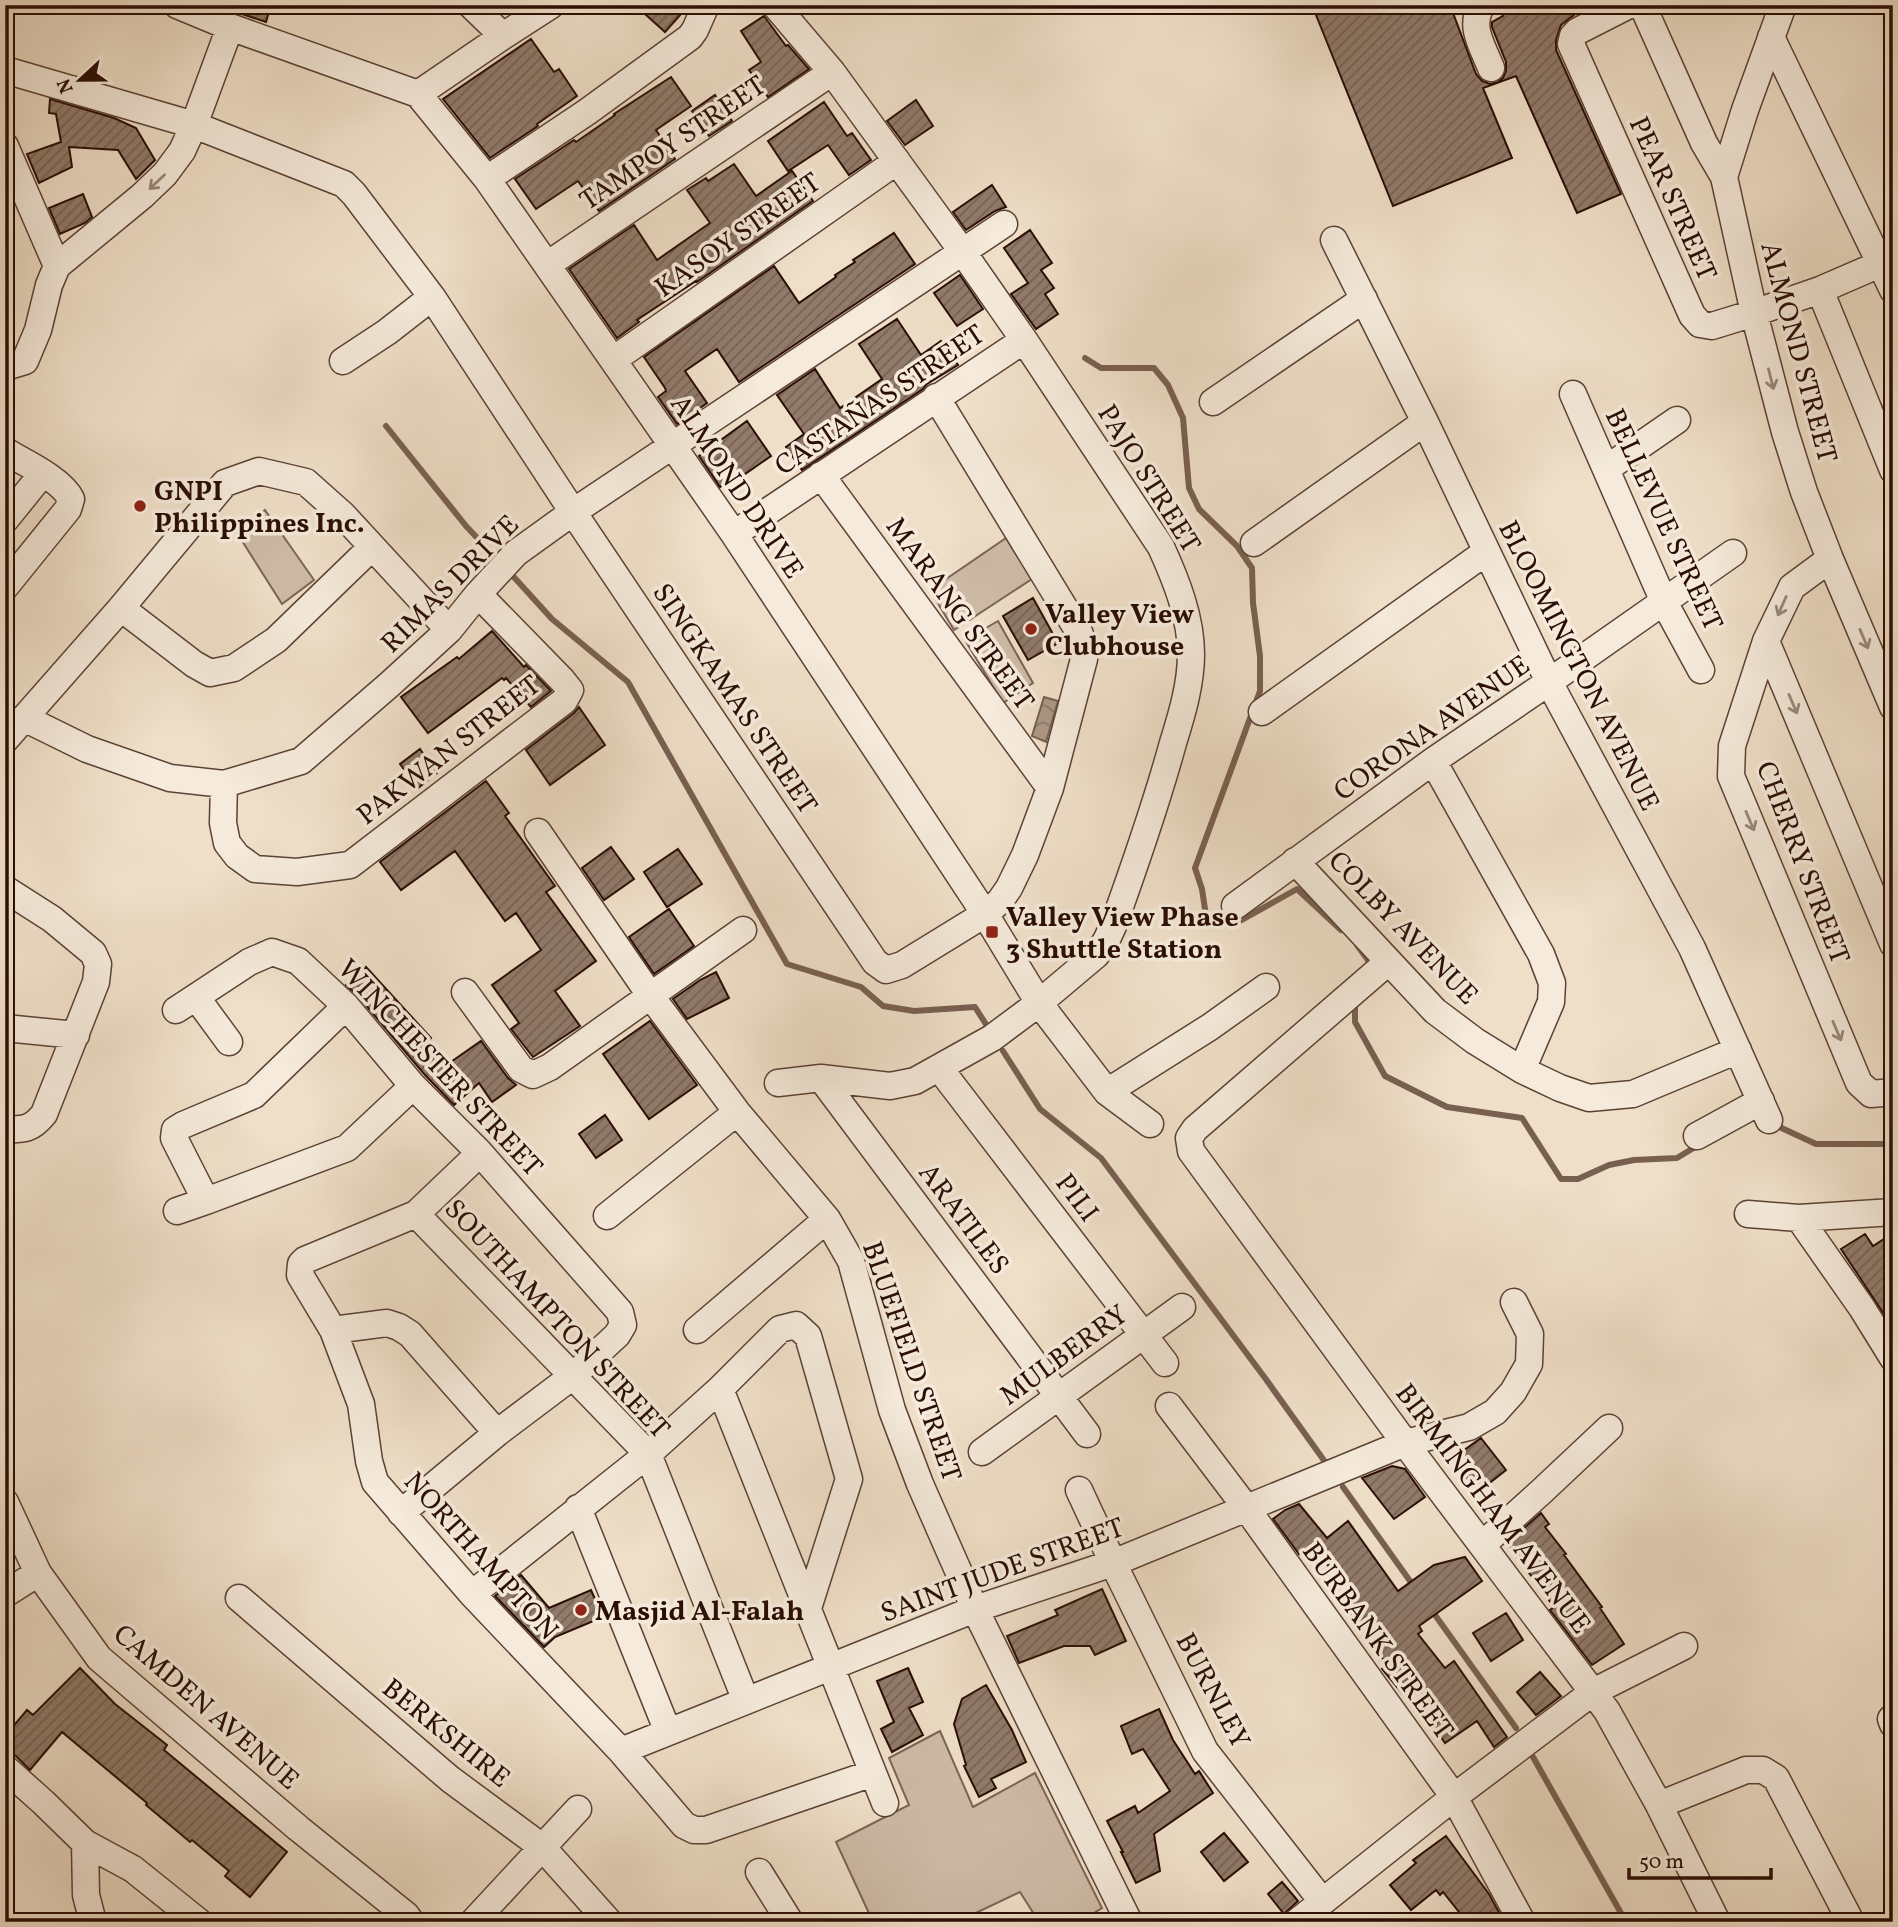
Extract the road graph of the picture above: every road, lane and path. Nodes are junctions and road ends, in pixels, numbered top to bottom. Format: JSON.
{"nodes":[{"id":1,"x":177,"y":5,"type":"edge"},
{"id":2,"x":471,"y":5,"type":"edge"},
{"id":3,"x":551,"y":5,"type":"edge"},
{"id":4,"x":706,"y":5,"type":"edge"},
{"id":5,"x":775,"y":5,"type":"edge"},
{"id":6,"x":1482,"y":5,"type":"edge"},
{"id":7,"x":1629,"y":5,"type":"edge"},
{"id":8,"x":1640,"y":5,"type":"edge"},
{"id":9,"x":1783,"y":5,"type":"edge"},
{"id":10,"x":230,"y":27,"type":"junction"},
{"id":11,"x":503,"y":36,"type":"junction"},
{"id":12,"x":1771,"y":37,"type":"junction"},
{"id":13,"x":1491,"y":68,"type":"dead end"},
{"id":14,"x":5,"y":70,"type":"edge"},
{"id":15,"x":832,"y":72,"type":"junction"},
{"id":16,"x":418,"y":94,"type":"junction"},
{"id":17,"x":194,"y":125,"type":"junction"},
{"id":18,"x":5,"y":146,"type":"edge"},
{"id":19,"x":897,"y":161,"type":"junction"},
{"id":20,"x":1724,"y":177,"type":"junction"},
{"id":21,"x":487,"y":179,"type":"junction"},
{"id":22,"x":1003,"y":224,"type":"dead end"},
{"id":23,"x":1334,"y":240,"type":"dead end"},
{"id":24,"x":962,"y":251,"type":"junction"},
{"id":25,"x":1880,"y":264,"type":"junction"},
{"id":26,"x":547,"y":265,"type":"junction"},
{"id":27,"x":57,"y":266,"type":"junction"},
{"id":28,"x":1820,"y":290,"type":"junction"},
{"id":29,"x":1893,"y":290,"type":"edge"},
{"id":30,"x":432,"y":297,"type":"junction"},
{"id":31,"x":1364,"y":299,"type":"junction"},
{"id":32,"x":1755,"y":313,"type":"junction"},
{"id":33,"x":1024,"y":340,"type":"junction"},
{"id":34,"x":613,"y":360,"type":"junction"},
{"id":35,"x":343,"y":361,"type":"dead end"},
{"id":36,"x":5,"y":367,"type":"edge"},
{"id":37,"x":1573,"y":394,"type":"dead end"},
{"id":38,"x":936,"y":397,"type":"junction"},
{"id":39,"x":1213,"y":402,"type":"dead end"},
{"id":40,"x":1677,"y":420,"type":"dead end"},
{"id":41,"x":1425,"y":422,"type":"junction"},
{"id":42,"x":672,"y":445,"type":"junction"},
{"id":43,"x":5,"y":451,"type":"edge"},
{"id":44,"x":1606,"y":469,"type":"junction"},
{"id":45,"x":1893,"y":470,"type":"edge"},
{"id":46,"x":43,"y":473,"type":"junction"},
{"id":47,"x":821,"y":475,"type":"junction"},
{"id":48,"x":573,"y":512,"type":"junction"},
{"id":49,"x":5,"y":520,"type":"edge"},
{"id":50,"x":734,"y":534,"type":"junction"},
{"id":51,"x":1254,"y":543,"type":"dead end"},
{"id":52,"x":372,"y":547,"type":"junction"},
{"id":53,"x":1486,"y":552,"type":"junction"},
{"id":54,"x":1733,"y":553,"type":"dead end"},
{"id":55,"x":1830,"y":559,"type":"junction"},
{"id":56,"x":5,"y":587,"type":"edge"},
{"id":57,"x":478,"y":594,"type":"junction"},
{"id":58,"x":1664,"y":602,"type":"junction"},
{"id":59,"x":121,"y":608,"type":"junction"},
{"id":60,"x":449,"y":630,"type":"junction"},
{"id":61,"x":1766,"y":641,"type":"junction"},
{"id":62,"x":1701,"y":670,"type":"dead end"},
{"id":63,"x":1549,"y":682,"type":"junction"},
{"id":64,"x":1893,"y":707,"type":"edge"},
{"id":65,"x":1262,"y":712,"type":"dead end"},
{"id":66,"x":24,"y":718,"type":"junction"},
{"id":67,"x":5,"y":740,"type":"edge"},
{"id":68,"x":1433,"y":761,"type":"junction"},
{"id":69,"x":224,"y":784,"type":"junction"},
{"id":70,"x":1050,"y":788,"type":"junction"},
{"id":71,"x":538,"y":832,"type":"dead end"},
{"id":72,"x":1295,"y":861,"type":"junction"},
{"id":73,"x":5,"y":889,"type":"edge"},
{"id":74,"x":1235,"y":906,"type":"dead end"},
{"id":75,"x":985,"y":914,"type":"junction"},
{"id":76,"x":743,"y":930,"type":"dead end"},
{"id":77,"x":1893,"y":944,"type":"edge"},
{"id":78,"x":1388,"y":962,"type":"junction"},
{"id":79,"x":1266,"y":987,"type":"dead end"},
{"id":80,"x":465,"y":992,"type":"dead end"},
{"id":81,"x":650,"y":995,"type":"junction"},
{"id":82,"x":1039,"y":1003,"type":"junction"},
{"id":83,"x":346,"y":1006,"type":"junction"},
{"id":84,"x":5,"y":1028,"type":"edge"},
{"id":85,"x":76,"y":1035,"type":"junction"},
{"id":86,"x":229,"y":1042,"type":"dead end"},
{"id":87,"x":1738,"y":1050,"type":"junction"},
{"id":88,"x":940,"y":1069,"type":"junction"},
{"id":89,"x":1522,"y":1070,"type":"junction"},
{"id":90,"x":821,"y":1078,"type":"junction"},
{"id":91,"x":778,"y":1083,"type":"dead end"},
{"id":92,"x":414,"y":1086,"type":"junction"},
{"id":93,"x":1107,"y":1092,"type":"junction"},
{"id":94,"x":1893,"y":1092,"type":"edge"},
{"id":95,"x":737,"y":1112,"type":"junction"},
{"id":96,"x":1150,"y":1124,"type":"dead end"},
{"id":97,"x":12,"y":1129,"type":"edge"},
{"id":98,"x":1697,"y":1136,"type":"dead end"},
{"id":99,"x":480,"y":1153,"type":"junction"},
{"id":100,"x":206,"y":1201,"type":"junction"},
{"id":101,"x":177,"y":1210,"type":"dead end"},
{"id":102,"x":1893,"y":1212,"type":"edge"},
{"id":103,"x":416,"y":1214,"type":"junction"},
{"id":104,"x":1748,"y":1214,"type":"dead end"},
{"id":105,"x":607,"y":1216,"type":"dead end"},
{"id":106,"x":1799,"y":1218,"type":"junction"},
{"id":107,"x":827,"y":1219,"type":"junction"},
{"id":108,"x":1514,"y":1302,"type":"dead end"},
{"id":109,"x":1182,"y":1307,"type":"dead end"},
{"id":110,"x":697,"y":1329,"type":"dead end"},
{"id":111,"x":333,"y":1330,"type":"junction"},
{"id":112,"x":1144,"y":1335,"type":"junction"},
{"id":113,"x":1893,"y":1358,"type":"edge"},
{"id":114,"x":1165,"y":1363,"type":"dead end"},
{"id":115,"x":573,"y":1375,"type":"junction"},
{"id":116,"x":720,"y":1389,"type":"junction"},
{"id":117,"x":1059,"y":1396,"type":"junction"},
{"id":118,"x":1169,"y":1406,"type":"dead end"},
{"id":119,"x":1609,"y":1428,"type":"dead end"},
{"id":120,"x":497,"y":1433,"type":"junction"},
{"id":121,"x":1087,"y":1434,"type":"dead end"},
{"id":122,"x":1405,"y":1443,"type":"junction"},
{"id":123,"x":982,"y":1452,"type":"dead end"},
{"id":124,"x":649,"y":1454,"type":"junction"},
{"id":125,"x":1079,"y":1490,"type":"dead end"},
{"id":126,"x":5,"y":1502,"type":"edge"},
{"id":127,"x":578,"y":1508,"type":"junction"},
{"id":128,"x":1247,"y":1509,"type":"junction"},
{"id":129,"x":401,"y":1513,"type":"junction"},
{"id":130,"x":1482,"y":1545,"type":"junction"},
{"id":131,"x":1113,"y":1563,"type":"junction"},
{"id":132,"x":38,"y":1573,"type":"junction"},
{"id":133,"x":5,"y":1594,"type":"edge"},
{"id":134,"x":472,"y":1594,"type":"junction"},
{"id":135,"x":239,"y":1598,"type":"dead end"},
{"id":136,"x":808,"y":1608,"type":"junction"},
{"id":137,"x":975,"y":1609,"type":"junction"},
{"id":138,"x":1684,"y":1646,"type":"dead end"},
{"id":139,"x":831,"y":1667,"type":"junction"},
{"id":140,"x":1593,"y":1692,"type":"junction"},
{"id":141,"x":746,"y":1701,"type":"junction"},
{"id":142,"x":668,"y":1732,"type":"junction"},
{"id":143,"x":621,"y":1751,"type":"junction"},
{"id":144,"x":5,"y":1768,"type":"edge"},
{"id":145,"x":873,"y":1773,"type":"junction"},
{"id":146,"x":1454,"y":1797,"type":"junction"},
{"id":147,"x":885,"y":1803,"type":"dead end"},
{"id":148,"x":1659,"y":1805,"type":"junction"},
{"id":149,"x":578,"y":1809,"type":"dead end"},
{"id":150,"x":85,"y":1843,"type":"junction"},
{"id":151,"x":542,"y":1847,"type":"junction"},
{"id":152,"x":759,"y":1872,"type":"dead end"},
{"id":153,"x":1322,"y":1901,"type":"junction"},
{"id":154,"x":1516,"y":1919,"type":"edge"},
{"id":155,"x":93,"y":1922,"type":"edge"},
{"id":156,"x":200,"y":1922,"type":"edge"},
{"id":157,"x":411,"y":1922,"type":"edge"},
{"id":158,"x":473,"y":1922,"type":"edge"},
{"id":159,"x":609,"y":1922,"type":"edge"},
{"id":160,"x":790,"y":1922,"type":"edge"},
{"id":161,"x":1129,"y":1922,"type":"edge"},
{"id":162,"x":1297,"y":1922,"type":"edge"},
{"id":163,"x":1717,"y":1922,"type":"edge"},
{"id":164,"x":1851,"y":1922,"type":"edge"}],
"edges":[{"from":1,"to":10,"type":"street"},
{"from":2,"to":11,"type":"street"},
{"from":3,"to":11,"type":"street"},
{"from":4,"to":21,"type":"street"},
{"from":5,"to":15,"type":"street","name":"PAJO STREET"},
{"from":6,"to":13,"type":"street"},
{"from":7,"to":32,"type":"street","name":"PEAR STREET"},
{"from":8,"to":20,"type":"street"},
{"from":9,"to":12,"type":"street"},
{"from":10,"to":16,"type":"street"},
{"from":10,"to":17,"type":"street"},
{"from":11,"to":16,"type":"street"},
{"from":12,"to":20,"type":"street"},
{"from":12,"to":25,"type":"street"},
{"from":14,"to":17,"type":"street","name":"SINGKAMAS STREET"},
{"from":15,"to":19,"type":"street","name":"PAJO STREET"},
{"from":15,"to":26,"type":"street","name":"TAMPOY STREET"},
{"from":16,"to":21,"type":"street","name":"ALMOND DRIVE"},
{"from":17,"to":27,"type":"street","one_way":true},
{"from":17,"to":30,"type":"street","name":"SINGKAMAS STREET"},
{"from":18,"to":27,"type":"street"},
{"from":19,"to":24,"type":"street","name":"PAJO STREET"},
{"from":19,"to":34,"type":"street","name":"KASOY STREET"},
{"from":20,"to":32,"type":"street","name":"ALMOND STREET"},
{"from":21,"to":26,"type":"street","name":"ALMOND DRIVE"},
{"from":22,"to":24,"type":"street","name":"RIMAS DRIVE"},
{"from":23,"to":31,"type":"street","name":"BLOOMINGTON AVENUE"},
{"from":24,"to":33,"type":"street","name":"PAJO STREET"},
{"from":24,"to":42,"type":"street","name":"RIMAS DRIVE"},
{"from":25,"to":28,"type":"street","name":"PEAR STREET"},
{"from":25,"to":29,"type":"street"},
{"from":26,"to":34,"type":"street","name":"ALMOND DRIVE"},
{"from":27,"to":36,"type":"street"},
{"from":28,"to":32,"type":"street","name":"PEAR STREET"},
{"from":28,"to":45,"type":"street"},
{"from":30,"to":35,"type":"street"},
{"from":30,"to":48,"type":"street","name":"SINGKAMAS STREET"},
{"from":31,"to":39,"type":"street"},
{"from":31,"to":41,"type":"street","name":"BLOOMINGTON AVENUE"},
{"from":32,"to":55,"type":"street","name":"ALMOND STREET","one_way":true},
{"from":33,"to":38,"type":"street","name":"CASTAÑAS STREET"},
{"from":33,"to":82,"type":"street","name":"PAJO STREET"},
{"from":34,"to":42,"type":"street","name":"ALMOND DRIVE"},
{"from":37,"to":44,"type":"street","name":"BELLEVUE STREET"},
{"from":38,"to":47,"type":"street","name":"CASTAÑAS STREET"},
{"from":38,"to":70,"type":"street","name":"SINGKAMAS STREET"},
{"from":40,"to":44,"type":"street"},
{"from":41,"to":51,"type":"street"},
{"from":41,"to":53,"type":"street","name":"BLOOMINGTON AVENUE"},
{"from":42,"to":48,"type":"street","name":"RIMAS DRIVE"},
{"from":42,"to":50,"type":"street","name":"ALMOND DRIVE"},
{"from":43,"to":46,"type":"street"},
{"from":44,"to":58,"type":"street","name":"BELLEVUE STREET"},
{"from":46,"to":49,"type":"street"},
{"from":46,"to":56,"type":"street"},
{"from":47,"to":50,"type":"street","name":"CASTAÑAS STREET"},
{"from":47,"to":70,"type":"street","name":"MARANG STREET"},
{"from":48,"to":57,"type":"street","name":"RIMAS DRIVE"},
{"from":48,"to":75,"type":"street","name":"SINGKAMAS STREET"},
{"from":50,"to":75,"type":"street","name":"ALMOND DRIVE"},
{"from":52,"to":59,"type":"street"},
{"from":52,"to":59,"type":"street"},
{"from":52,"to":60,"type":"street"},
{"from":53,"to":63,"type":"street","name":"BLOOMINGTON AVENUE"},
{"from":53,"to":65,"type":"street"},
{"from":54,"to":58,"type":"street","name":"CORONA AVENUE"},
{"from":55,"to":61,"type":"street","name":"CHERRY STREET","one_way":true},
{"from":55,"to":64,"type":"street","name":"ALMOND STREET","one_way":true},
{"from":57,"to":60,"type":"street","name":"RIMAS DRIVE"},
{"from":57,"to":69,"type":"street","name":"PAKWAN STREET"},
{"from":58,"to":62,"type":"street","name":"BELLEVUE STREET"},
{"from":58,"to":63,"type":"street","name":"CORONA AVENUE"},
{"from":59,"to":66,"type":"street"},
{"from":60,"to":69,"type":"street","name":"RIMAS DRIVE"},
{"from":61,"to":77,"type":"street","one_way":true},
{"from":61,"to":94,"type":"street","name":"CHERRY STREET","one_way":true},
{"from":63,"to":68,"type":"street","name":"CORONA AVENUE"},
{"from":63,"to":87,"type":"street","name":"BLOOMINGTON AVENUE"},
{"from":66,"to":67,"type":"street"},
{"from":66,"to":69,"type":"street","name":"RIMAS DRIVE"},
{"from":68,"to":72,"type":"street","name":"CORONA AVENUE"},
{"from":68,"to":89,"type":"street"},
{"from":70,"to":75,"type":"street","name":"SINGKAMAS STREET"},
{"from":71,"to":81,"type":"street","name":"BLUEFIELD STREET"},
{"from":72,"to":74,"type":"street","name":"CORONA AVENUE"},
{"from":72,"to":78,"type":"street","name":"COLBY AVENUE"},
{"from":73,"to":85,"type":"street"},
{"from":75,"to":82,"type":"street","name":"ALMOND DRIVE"},
{"from":76,"to":81,"type":"street"},
{"from":78,"to":89,"type":"street","name":"COLBY AVENUE"},
{"from":78,"to":122,"type":"street","name":"BIRMINGHAM AVENUE"},
{"from":79,"to":93,"type":"street"},
{"from":80,"to":81,"type":"street"},
{"from":81,"to":95,"type":"street","name":"BLUEFIELD STREET"},
{"from":82,"to":88,"type":"street","name":"PAJO STREET"},
{"from":82,"to":93,"type":"street","name":"ALMOND DRIVE"},
{"from":83,"to":86,"type":"street","name":"WINCHESTER STREET"},
{"from":83,"to":92,"type":"street","name":"WINCHESTER STREET"},
{"from":83,"to":100,"type":"street"},
{"from":84,"to":85,"type":"street"},
{"from":85,"to":97,"type":"street"},
{"from":87,"to":89,"type":"street","name":"COLBY AVENUE"},
{"from":87,"to":98,"type":"street","name":"BLOOMINGTON AVENUE"},
{"from":88,"to":90,"type":"street","name":"PAJO STREET"},
{"from":88,"to":112,"type":"street","name":"PILI"},
{"from":90,"to":91,"type":"street","name":"PAJO STREET"},
{"from":90,"to":117,"type":"street","name":"ARATILES"},
{"from":92,"to":99,"type":"street","name":"WINCHESTER STREET"},
{"from":92,"to":100,"type":"street"},
{"from":93,"to":96,"type":"street","name":"ALMOND DRIVE"},
{"from":95,"to":105,"type":"street"},
{"from":95,"to":107,"type":"street","name":"BLUEFIELD STREET"},
{"from":99,"to":103,"type":"street"},
{"from":99,"to":115,"type":"street","name":"WINCHESTER STREET"},
{"from":100,"to":101,"type":"street"},
{"from":102,"to":106,"type":"street"},
{"from":103,"to":111,"type":"street","name":"NORTHAMPTON"},
{"from":103,"to":115,"type":"street","name":"SOUTHAMPTON STREET"},
{"from":104,"to":106,"type":"street"},
{"from":106,"to":113,"type":"street"},
{"from":107,"to":110,"type":"street"},
{"from":107,"to":137,"type":"street","name":"BLUEFIELD STREET"},
{"from":108,"to":122,"type":"street","name":"SAINT JUDE STREET"},
{"from":109,"to":112,"type":"street","name":"MULBERRY"},
{"from":111,"to":120,"type":"street"},
{"from":111,"to":129,"type":"street","name":"NORTHAMPTON"},
{"from":112,"to":114,"type":"street","name":"PILI"},
{"from":112,"to":117,"type":"street","name":"MULBERRY"},
{"from":115,"to":120,"type":"street"},
{"from":115,"to":124,"type":"street","name":"SOUTHAMPTON STREET"},
{"from":116,"to":124,"type":"street"},
{"from":116,"to":136,"type":"street"},
{"from":116,"to":136,"type":"street"},
{"from":117,"to":121,"type":"street","name":"ARATILES"},
{"from":117,"to":123,"type":"street","name":"MULBERRY"},
{"from":118,"to":128,"type":"street","name":"BURBANK STREET"},
{"from":119,"to":130,"type":"street"},
{"from":120,"to":129,"type":"street"},
{"from":122,"to":128,"type":"street","name":"SAINT JUDE STREET"},
{"from":122,"to":130,"type":"street","name":"BIRMINGHAM AVENUE"},
{"from":124,"to":127,"type":"street"},
{"from":124,"to":141,"type":"street","name":"SOUTHAMPTON STREET"},
{"from":125,"to":131,"type":"street","name":"BURNLEY"},
{"from":126,"to":132,"type":"street","name":"CAMDEN AVENUE"},
{"from":127,"to":134,"type":"street"},
{"from":127,"to":142,"type":"street"},
{"from":128,"to":131,"type":"street","name":"SAINT JUDE STREET"},
{"from":128,"to":146,"type":"street","name":"BURBANK STREET"},
{"from":129,"to":134,"type":"street","name":"NORTHAMPTON"},
{"from":130,"to":140,"type":"street","name":"BIRMINGHAM AVENUE"},
{"from":131,"to":137,"type":"street","name":"SAINT JUDE STREET"},
{"from":131,"to":153,"type":"street","name":"BURNLEY"},
{"from":132,"to":133,"type":"street"},
{"from":132,"to":157,"type":"street","name":"CAMDEN AVENUE"},
{"from":134,"to":143,"type":"street","name":"NORTHAMPTON"},
{"from":135,"to":151,"type":"street","name":"BERKSHIRE"},
{"from":136,"to":139,"type":"street"},
{"from":137,"to":139,"type":"street","name":"SAINT JUDE STREET"},
{"from":137,"to":161,"type":"street","name":"BLUEFIELD STREET"},
{"from":138,"to":140,"type":"street"},
{"from":139,"to":141,"type":"street","name":"SAINT JUDE STREET"},
{"from":139,"to":145,"type":"street"},
{"from":140,"to":146,"type":"street"},
{"from":140,"to":148,"type":"street","name":"BIRMINGHAM AVENUE"},
{"from":141,"to":142,"type":"street","name":"SAINT JUDE STREET"},
{"from":142,"to":143,"type":"street","name":"SAINT JUDE STREET"},
{"from":143,"to":145,"type":"street","name":"NORTHAMPTON"},
{"from":144,"to":150,"type":"street"},
{"from":145,"to":147,"type":"street"},
{"from":146,"to":153,"type":"street"},
{"from":146,"to":154,"type":"street","name":"BURBANK STREET"},
{"from":148,"to":163,"type":"street","name":"BIRMINGHAM AVENUE"},
{"from":148,"to":164,"type":"street"},
{"from":149,"to":151,"type":"street"},
{"from":150,"to":155,"type":"street"},
{"from":150,"to":156,"type":"street"},
{"from":151,"to":158,"type":"street"},
{"from":151,"to":159,"type":"street","name":"BERKSHIRE"},
{"from":152,"to":160,"type":"street"},
{"from":153,"to":162,"type":"street"}]}
